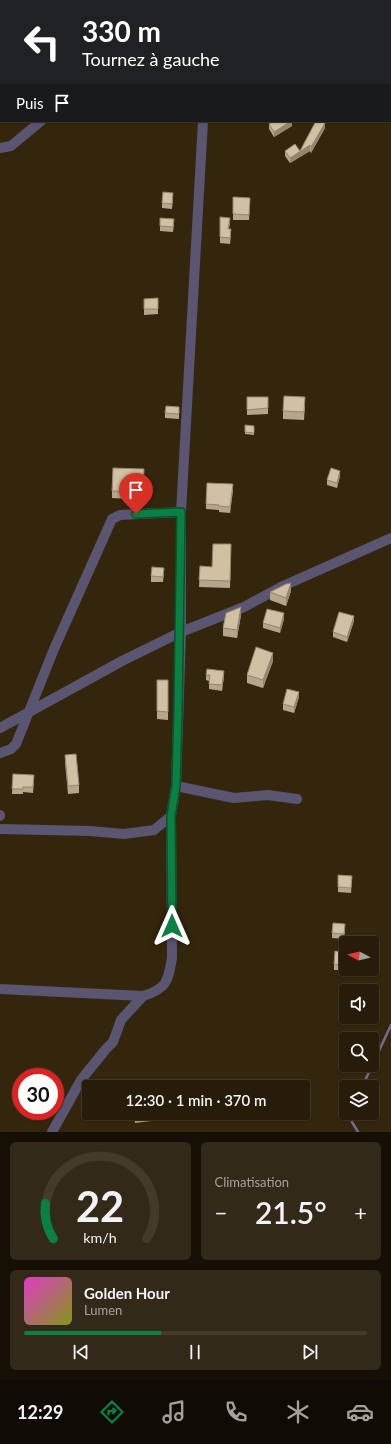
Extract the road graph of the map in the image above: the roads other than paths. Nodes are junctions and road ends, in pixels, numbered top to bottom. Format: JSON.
{"nodes":[{"id":1,"x":40,"y":122,"type":"edge"},
{"id":2,"x":203,"y":122,"type":"edge"},
{"id":3,"x":0,"y":148,"type":"edge"},
{"id":4,"x":181,"y":512,"type":"junction"},
{"id":5,"x":391,"y":538,"type":"edge"},
{"id":6,"x":181,"y":632,"type":"junction"},
{"id":7,"x":28,"y":713,"type":"junction"},
{"id":8,"x":0,"y":728,"type":"edge"},
{"id":9,"x":0,"y":753,"type":"edge"},
{"id":10,"x":176,"y":786,"type":"junction"},
{"id":11,"x":297,"y":799,"type":"dead end"},
{"id":12,"x":171,"y":816,"type":"junction"},
{"id":13,"x":0,"y":829,"type":"edge"},
{"id":14,"x":0,"y":989,"type":"edge"},
{"id":15,"x":143,"y":996,"type":"junction"},
{"id":16,"x":52,"y":1132,"type":"edge"}],
"edges":[{"from":1,"to":3,"type":"street"},
{"from":2,"to":4,"type":"street"},
{"from":4,"to":6,"type":"street"},
{"from":4,"to":7,"type":"street"},
{"from":5,"to":6,"type":"street"},
{"from":6,"to":7,"type":"street"},
{"from":6,"to":10,"type":"street"},
{"from":7,"to":8,"type":"street"},
{"from":7,"to":9,"type":"street"},
{"from":10,"to":11,"type":"street"},
{"from":10,"to":12,"type":"street"},
{"from":12,"to":13,"type":"street"},
{"from":12,"to":15,"type":"street"},
{"from":14,"to":15,"type":"street"},
{"from":15,"to":16,"type":"street"}]}
